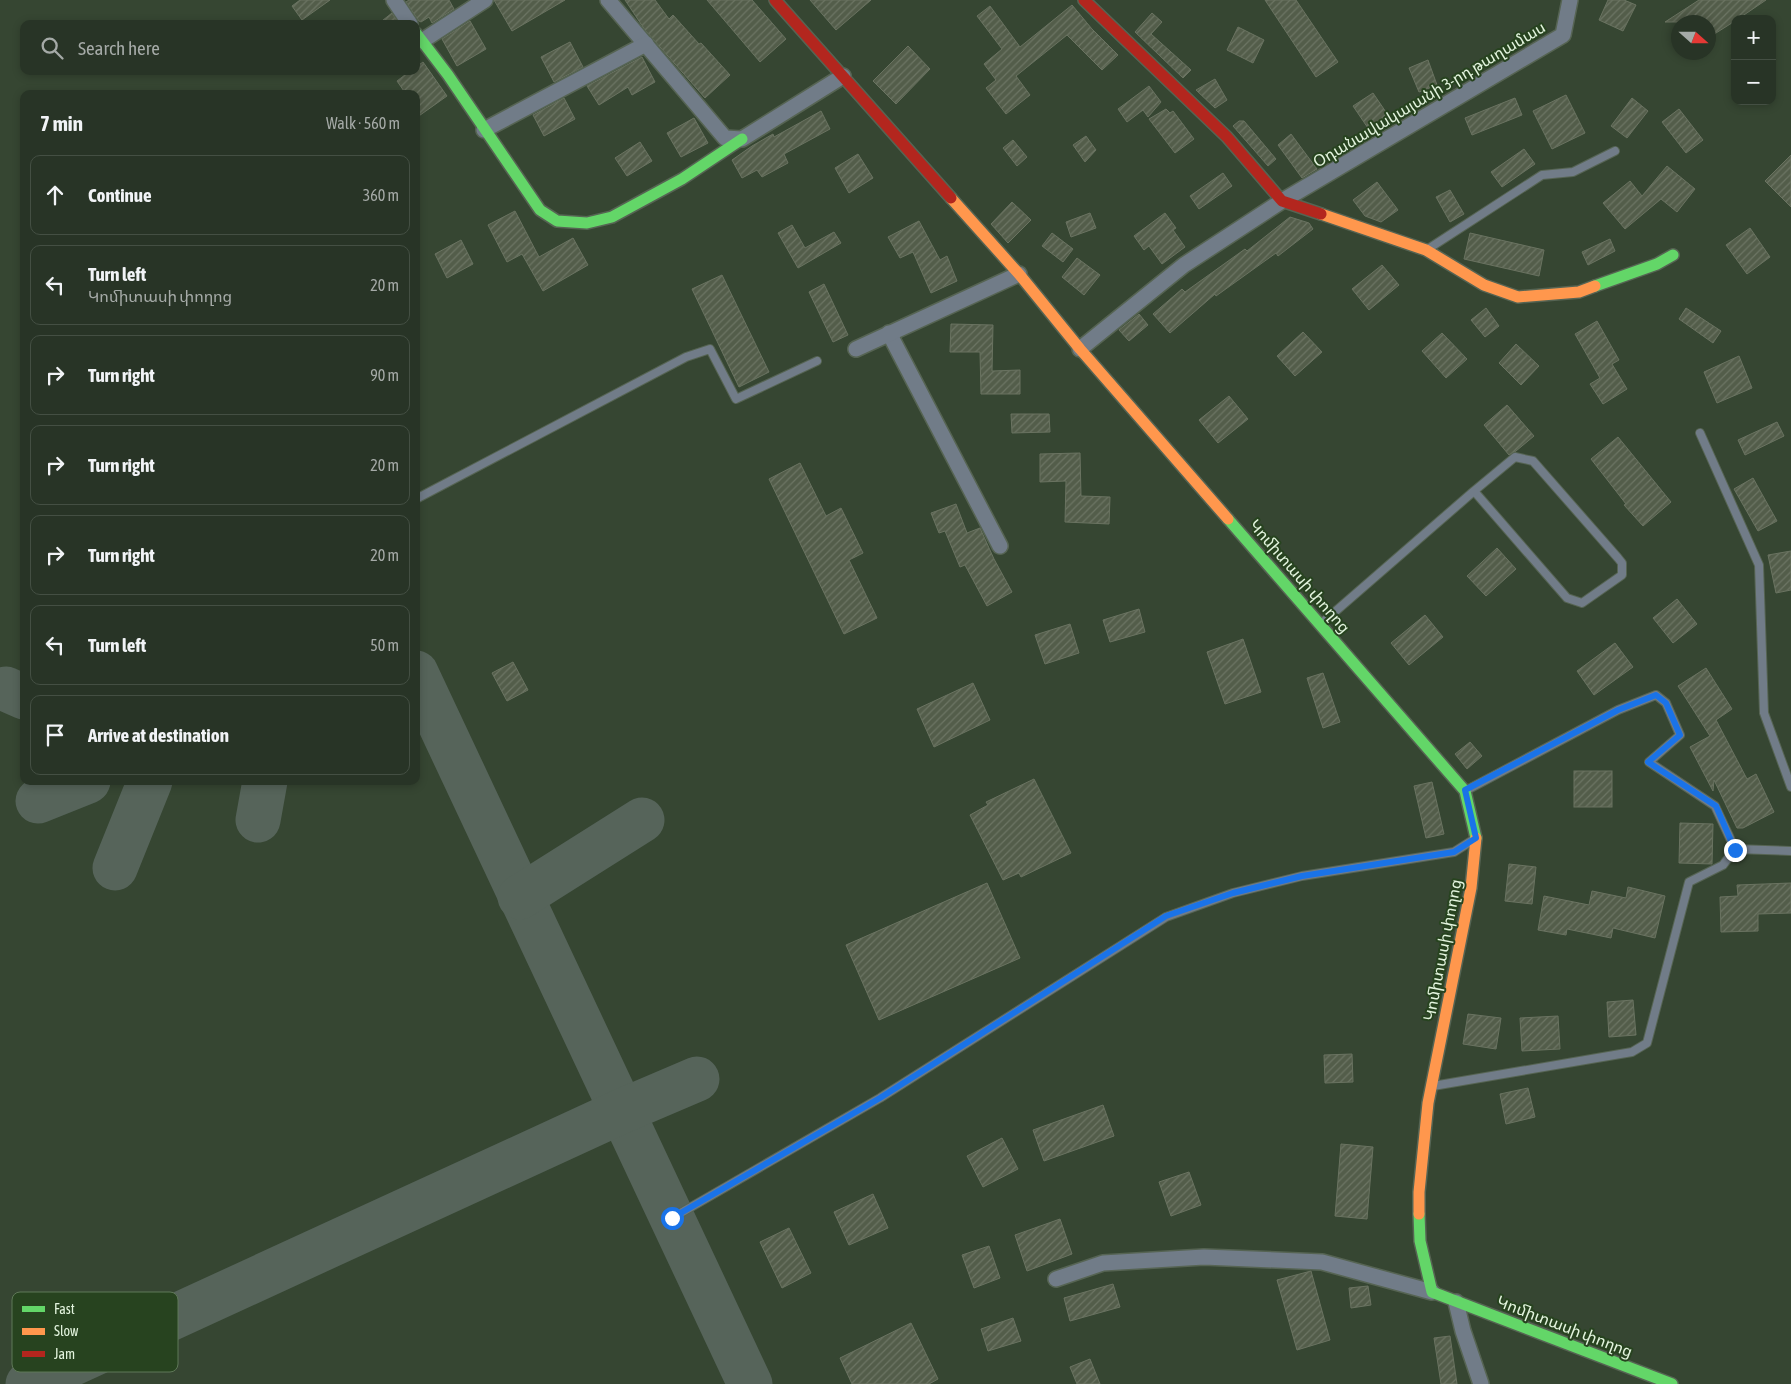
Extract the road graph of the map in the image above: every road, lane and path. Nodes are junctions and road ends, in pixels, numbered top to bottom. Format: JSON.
{"nodes":[{"id":1,"x":394,"y":0,"type":"edge"},
{"id":2,"x":486,"y":0,"type":"edge"},
{"id":3,"x":608,"y":0,"type":"edge"},
{"id":4,"x":774,"y":0,"type":"edge"},
{"id":5,"x":1084,"y":0,"type":"edge"},
{"id":6,"x":1570,"y":0,"type":"edge"},
{"id":7,"x":407,"y":20,"type":"edge"},
{"id":8,"x":420,"y":36,"type":"edge"},
{"id":9,"x":420,"y":38,"type":"edge"},
{"id":10,"x":646,"y":44,"type":"junction"},
{"id":11,"x":843,"y":76,"type":"junction"},
{"id":12,"x":484,"y":130,"type":"junction"},
{"id":13,"x":742,"y":138,"type":"junction"},
{"id":14,"x":1615,"y":151,"type":"dead end"},
{"id":15,"x":1282,"y":202,"type":"junction"},
{"id":16,"x":1426,"y":250,"type":"junction"},
{"id":17,"x":1673,"y":255,"type":"dead end"},
{"id":18,"x":1018,"y":274,"type":"junction"},
{"id":19,"x":889,"y":333,"type":"junction"},
{"id":20,"x":856,"y":349,"type":"dead end"},
{"id":21,"x":1080,"y":349,"type":"junction"},
{"id":22,"x":817,"y":361,"type":"dead end"},
{"id":23,"x":1700,"y":433,"type":"dead end"},
{"id":24,"x":1474,"y":491,"type":"junction"},
{"id":25,"x":420,"y":497,"type":"edge"},
{"id":26,"x":1000,"y":546,"type":"dead end"},
{"id":27,"x":1320,"y":624,"type":"junction"},
{"id":28,"x":1791,"y":787,"type":"edge"},
{"id":29,"x":1465,"y":790,"type":"junction"},
{"id":30,"x":1476,"y":838,"type":"junction"},
{"id":31,"x":1735,"y":850,"type":"junction"},
{"id":32,"x":1791,"y":851,"type":"edge"},
{"id":33,"x":1432,"y":1086,"type":"junction"},
{"id":34,"x":672,"y":1218,"type":"dead end"},
{"id":35,"x":1056,"y":1279,"type":"dead end"},
{"id":36,"x":1432,"y":1292,"type":"junction"},
{"id":37,"x":1456,"y":1302,"type":"junction"},
{"id":38,"x":1481,"y":1384,"type":"edge"},
{"id":39,"x":1672,"y":1384,"type":"edge"}],
"edges":[{"from":1,"to":7,"type":"street"},
{"from":2,"to":8,"type":"street"},
{"from":3,"to":10,"type":"street"},
{"from":4,"to":11,"type":"main road","name":"Կոմիտասի փողոց"},
{"from":5,"to":15,"type":"main road"},
{"from":6,"to":15,"type":"street","name":"Օդանավակայանի 3-րդ թաղամաս"},
{"from":9,"to":12,"type":"main road"},
{"from":10,"to":12,"type":"street"},
{"from":10,"to":13,"type":"street"},
{"from":11,"to":13,"type":"street"},
{"from":11,"to":18,"type":"main road","name":"Կոմիտասի փողոց"},
{"from":12,"to":13,"type":"main road"},
{"from":14,"to":16,"type":"lane"},
{"from":15,"to":16,"type":"main road"},
{"from":15,"to":21,"type":"street","name":"Օդանավակայանի 3-րդ թաղամաս"},
{"from":16,"to":17,"type":"main road"},
{"from":18,"to":19,"type":"street"},
{"from":18,"to":21,"type":"main road","name":"Կոմիտասի փողոց"},
{"from":19,"to":20,"type":"street"},
{"from":19,"to":26,"type":"street"},
{"from":21,"to":27,"type":"main road","name":"Կոմիտասի փողոց"},
{"from":22,"to":25,"type":"lane"},
{"from":23,"to":28,"type":"lane"},
{"from":24,"to":24,"type":"lane"},
{"from":24,"to":27,"type":"lane"},
{"from":27,"to":29,"type":"main road","name":"Կոմիտասի փողոց"},
{"from":29,"to":30,"type":"main road","name":"Կոմիտասի փողոց"},
{"from":29,"to":31,"type":"lane"},
{"from":30,"to":33,"type":"main road","name":"Կոմիտասի փողոց"},
{"from":30,"to":34,"type":"lane"},
{"from":31,"to":32,"type":"lane"},
{"from":31,"to":33,"type":"lane"},
{"from":33,"to":36,"type":"main road","name":"Կոմիտասի փողոց"},
{"from":35,"to":36,"type":"street"},
{"from":36,"to":37,"type":"main road","name":"Կոմիտասի փողոց"},
{"from":37,"to":38,"type":"street"},
{"from":37,"to":39,"type":"main road","name":"Կոմիտասի փողոց"}]}
